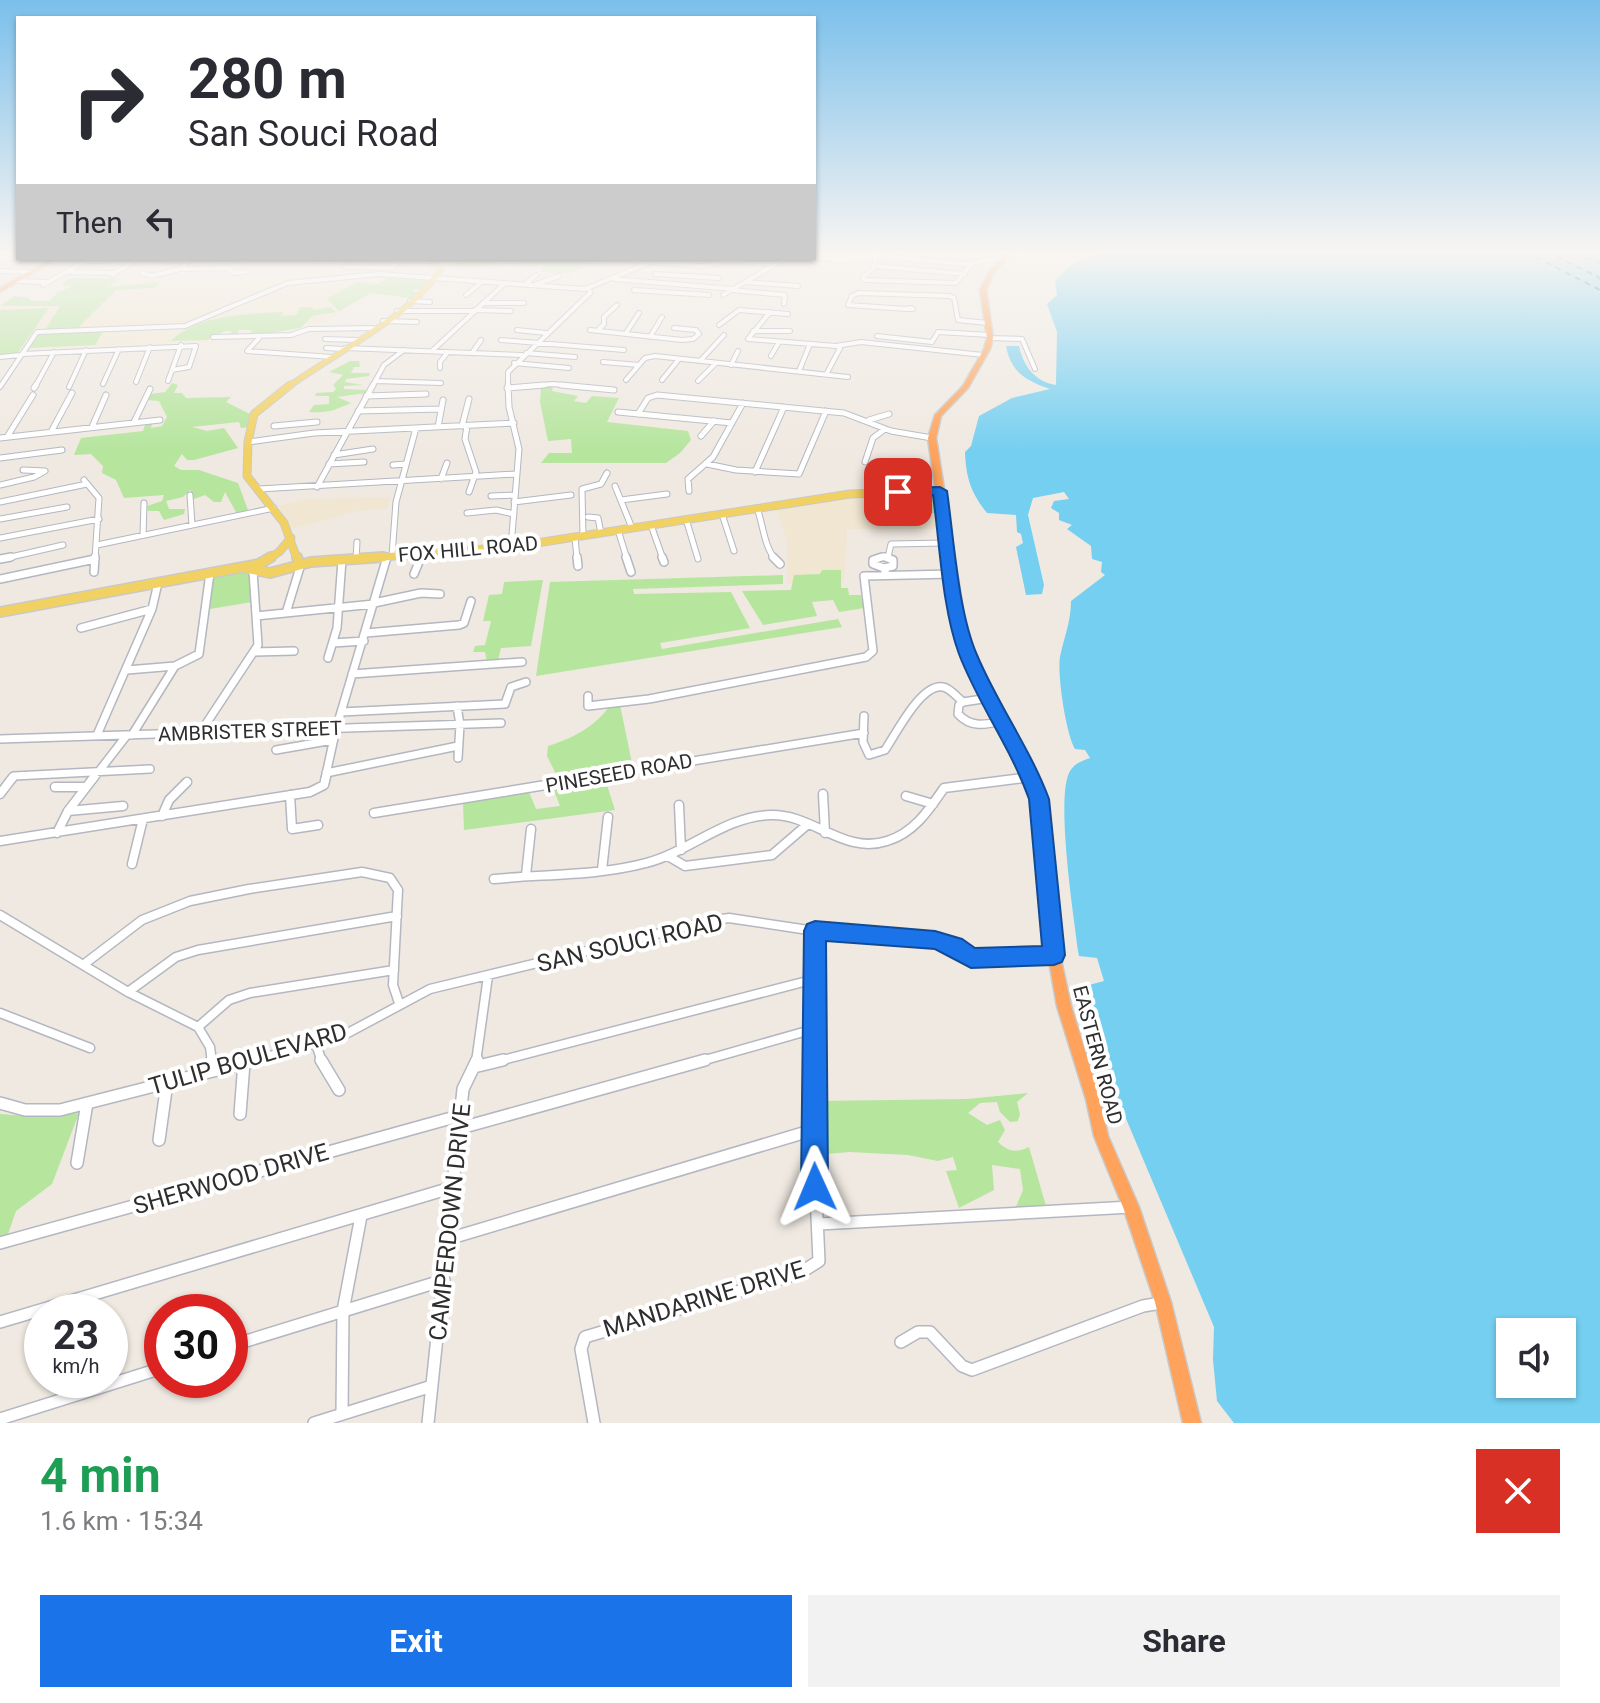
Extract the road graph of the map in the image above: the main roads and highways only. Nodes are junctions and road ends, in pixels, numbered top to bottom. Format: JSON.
{"nodes":[{"id":1,"x":387,"y":318,"type":"edge"},
{"id":2,"x":987,"y":318,"type":"edge"},
{"id":3,"x":940,"y":491,"type":"junction"},
{"id":4,"x":290,"y":543,"type":"junction"},
{"id":5,"x":298,"y":563,"type":"junction"},
{"id":6,"x":253,"y":568,"type":"junction"},
{"id":7,"x":0,"y":612,"type":"edge"},
{"id":8,"x":1191,"y":1423,"type":"edge"}],
"edges":[{"from":1,"to":4,"type":"main road"},
{"from":2,"to":3,"type":"highway","name":"EASTERN ROAD"},
{"from":3,"to":5,"type":"main road","name":"FOX HILL ROAD"},
{"from":3,"to":8,"type":"highway","name":"EASTERN ROAD"},
{"from":4,"to":5,"type":"main road"},
{"from":4,"to":6,"type":"main road"},
{"from":5,"to":6,"type":"main road","name":"FOX HILL ROAD"},
{"from":6,"to":7,"type":"main road","name":"FOX HILL ROAD"}]}
